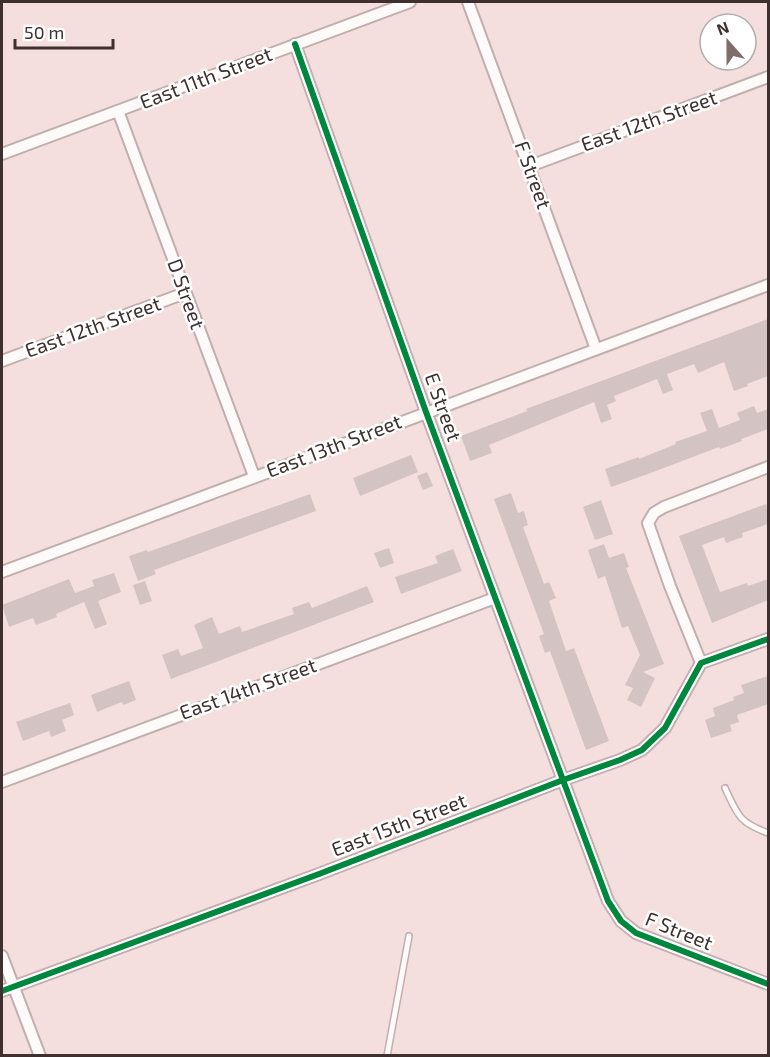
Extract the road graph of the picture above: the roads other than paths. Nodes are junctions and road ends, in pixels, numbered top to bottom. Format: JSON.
{"nodes":[{"id":1,"x":410,"y":2,"type":"edge"},
{"id":2,"x":468,"y":2,"type":"edge"},
{"id":3,"x":295,"y":44,"type":"junction"},
{"id":4,"x":768,"y":77,"type":"edge"},
{"id":5,"x":118,"y":111,"type":"junction"},
{"id":6,"x":2,"y":154,"type":"edge"},
{"id":7,"x":530,"y":166,"type":"junction"},
{"id":8,"x":768,"y":285,"type":"edge"},
{"id":9,"x":185,"y":293,"type":"junction"},
{"id":10,"x":596,"y":349,"type":"junction"},
{"id":11,"x":2,"y":361,"type":"edge"},
{"id":12,"x":426,"y":412,"type":"junction"},
{"id":13,"x":768,"y":467,"type":"edge"},
{"id":14,"x":254,"y":476,"type":"junction"},
{"id":15,"x":2,"y":572,"type":"edge"},
{"id":16,"x":495,"y":598,"type":"junction"},
{"id":17,"x":768,"y":639,"type":"edge"},
{"id":18,"x":701,"y":663,"type":"junction"},
{"id":19,"x":563,"y":780,"type":"junction"},
{"id":20,"x":2,"y":782,"type":"edge"},
{"id":21,"x":725,"y":788,"type":"dead end"},
{"id":22,"x":768,"y":833,"type":"edge"},
{"id":23,"x":409,"y":936,"type":"dead end"},
{"id":24,"x":2,"y":956,"type":"edge"},
{"id":25,"x":768,"y":984,"type":"edge"},
{"id":26,"x":13,"y":987,"type":"junction"},
{"id":27,"x":2,"y":991,"type":"edge"},
{"id":28,"x":40,"y":1056,"type":"edge"},
{"id":29,"x":387,"y":1056,"type":"edge"}],
"edges":[{"from":1,"to":3,"type":"street","name":"East 11th Street"},
{"from":2,"to":7,"type":"street","name":"F Street"},
{"from":3,"to":5,"type":"street","name":"East 11th Street"},
{"from":3,"to":12,"type":"street","name":"E Street"},
{"from":4,"to":7,"type":"street","name":"East 12th Street"},
{"from":5,"to":6,"type":"street","name":"East 11th Street"},
{"from":5,"to":9,"type":"street","name":"D Street"},
{"from":7,"to":10,"type":"street","name":"F Street"},
{"from":8,"to":10,"type":"street","name":"East 13th Street"},
{"from":9,"to":11,"type":"street","name":"East 12th Street"},
{"from":9,"to":14,"type":"street","name":"D Street"},
{"from":10,"to":12,"type":"street","name":"East 13th Street"},
{"from":12,"to":14,"type":"street","name":"East 13th Street"},
{"from":12,"to":16,"type":"street","name":"E Street"},
{"from":13,"to":18,"type":"street"},
{"from":14,"to":15,"type":"street","name":"East 13th Street"},
{"from":16,"to":19,"type":"street","name":"E Street"},
{"from":16,"to":20,"type":"street","name":"East 14th Street"},
{"from":17,"to":18,"type":"street"},
{"from":18,"to":19,"type":"street","name":"East 15th Street"},
{"from":19,"to":25,"type":"street","name":"F Street"},
{"from":19,"to":26,"type":"street","name":"East 15th Street"},
{"from":21,"to":22,"type":"lane"},
{"from":23,"to":29,"type":"lane"},
{"from":24,"to":26,"type":"street"},
{"from":26,"to":27,"type":"street","name":"East 15th Street"},
{"from":26,"to":28,"type":"street"}]}
